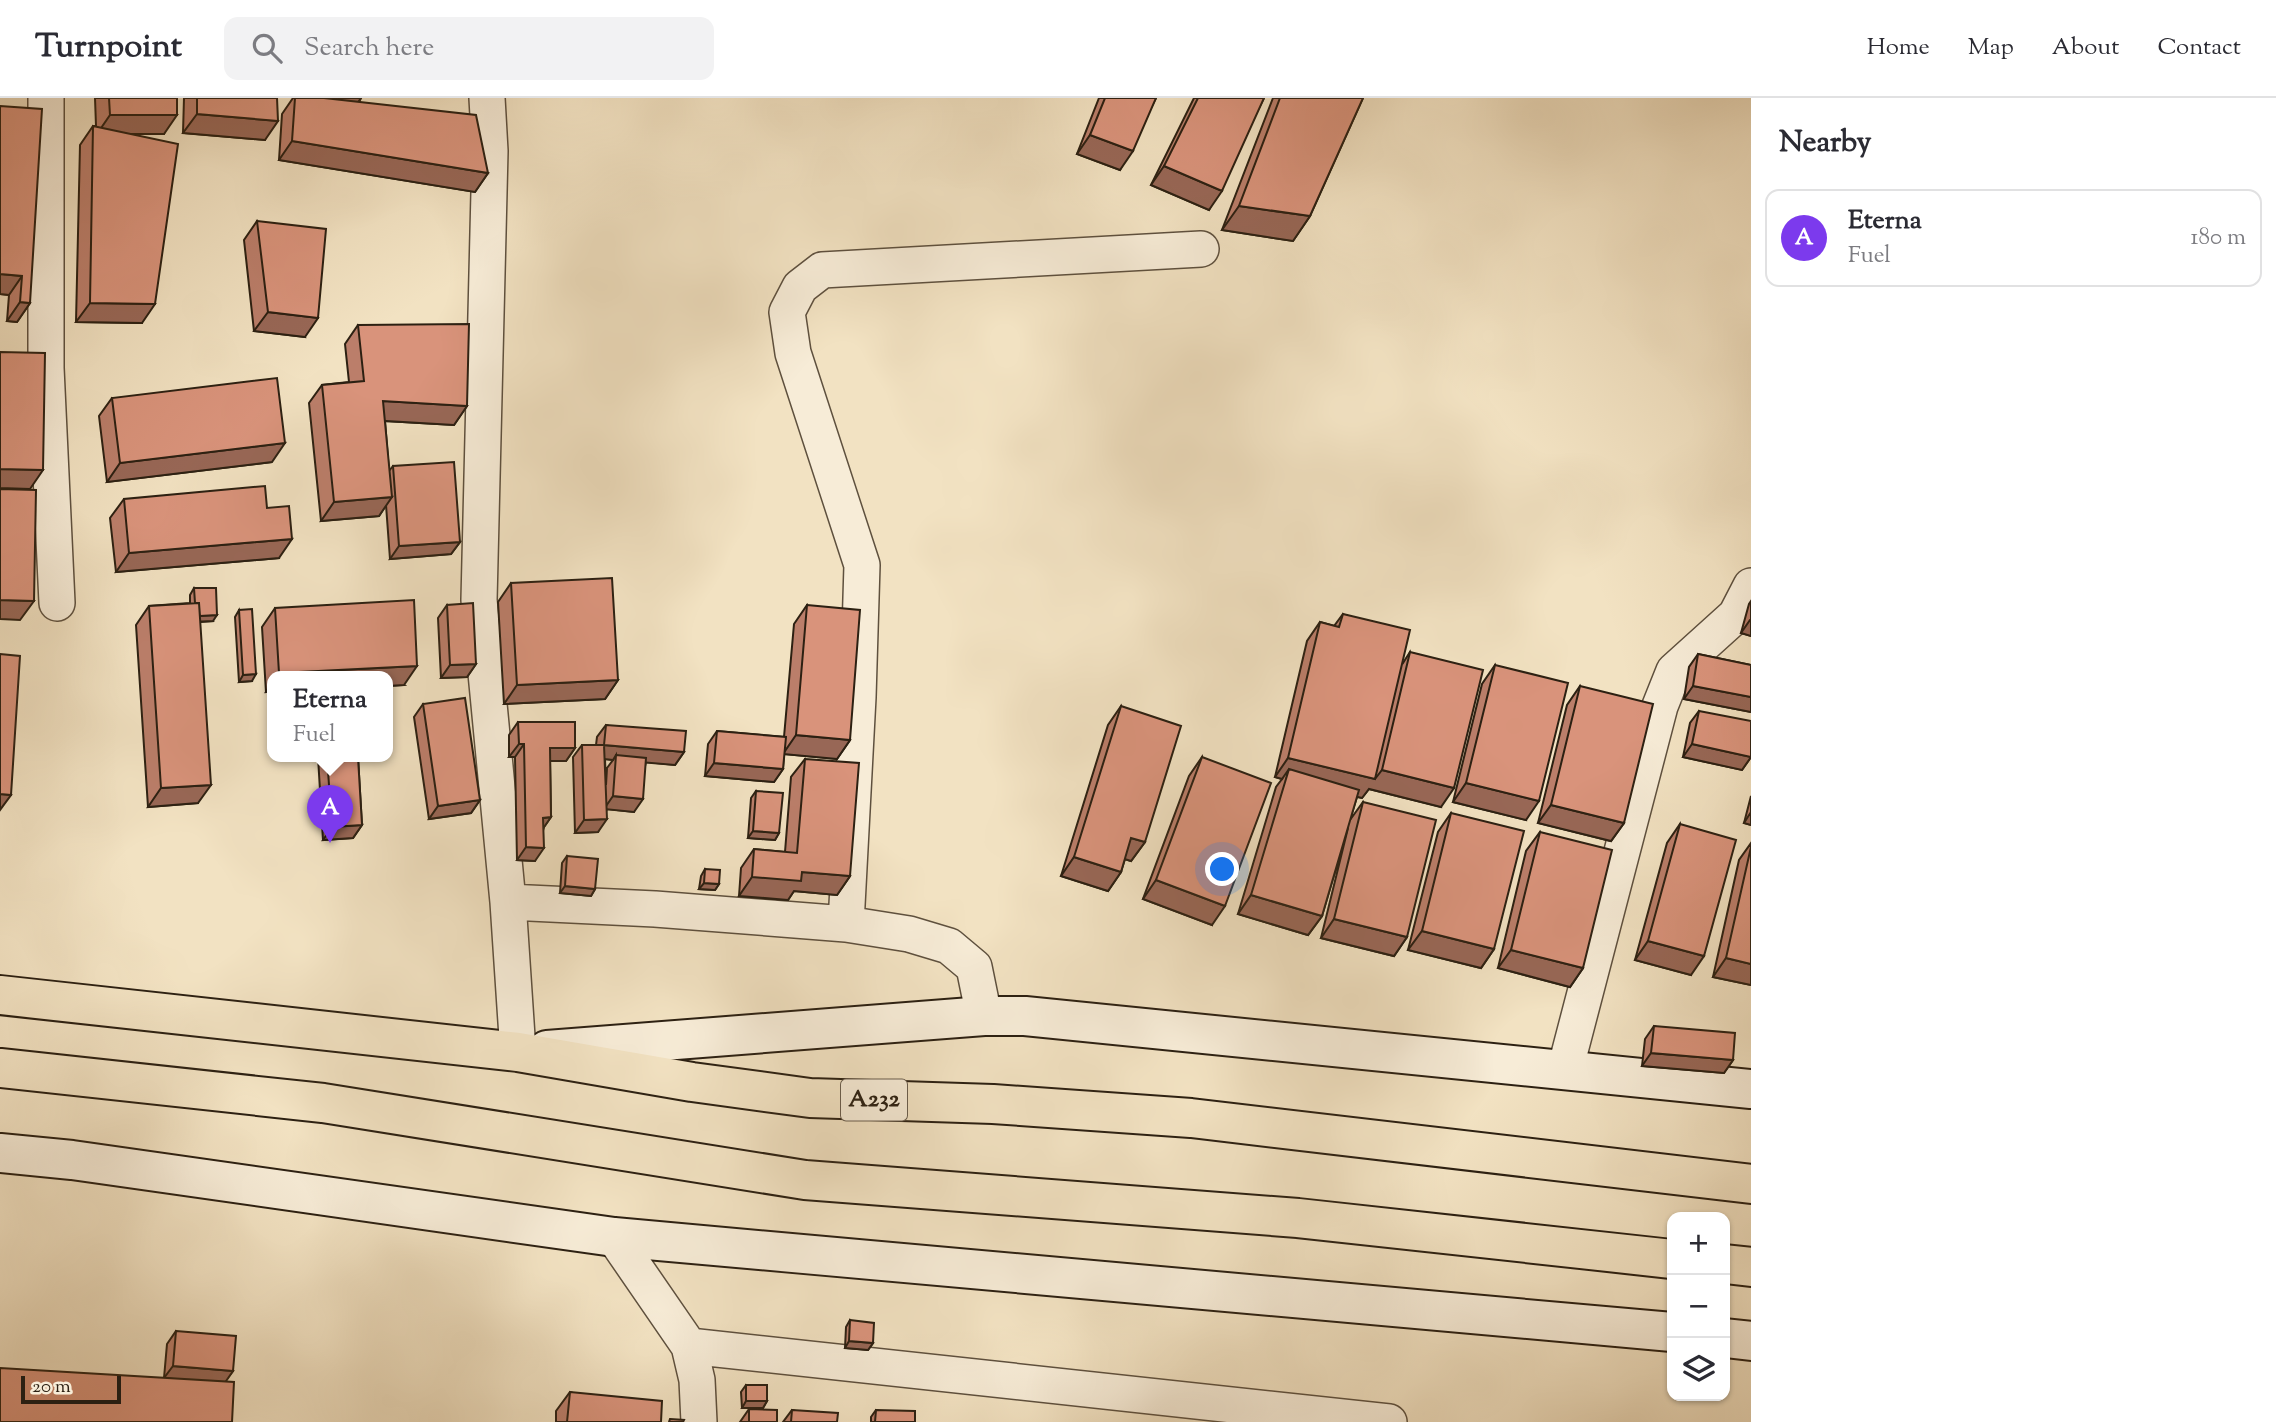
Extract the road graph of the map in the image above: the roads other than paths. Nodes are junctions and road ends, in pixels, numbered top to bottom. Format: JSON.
{"nodes":[{"id":1,"x":46,"y":98,"type":"edge"},
{"id":2,"x":487,"y":98,"type":"edge"},
{"id":3,"x":1200,"y":249,"type":"dead end"},
{"id":4,"x":12,"y":362,"type":"edge"},
{"id":5,"x":46,"y":368,"type":"junction"},
{"id":6,"x":1751,"y":586,"type":"edge"},
{"id":7,"x":58,"y":603,"type":"dead end"},
{"id":8,"x":508,"y":902,"type":"junction"},
{"id":9,"x":846,"y":924,"type":"junction"},
{"id":10,"x":0,"y":995,"type":"edge"},
{"id":11,"x":984,"y":1016,"type":"junction"},
{"id":12,"x":518,"y":1052,"type":"junction"},
{"id":13,"x":0,"y":1068,"type":"edge"},
{"id":14,"x":1565,"y":1070,"type":"junction"},
{"id":15,"x":1751,"y":1089,"type":"edge"},
{"id":16,"x":0,"y":1153,"type":"edge"},
{"id":17,"x":1751,"y":1184,"type":"edge"},
{"id":18,"x":614,"y":1237,"type":"junction"},
{"id":19,"x":1667,"y":1257,"type":"edge"},
{"id":20,"x":1730,"y":1265,"type":"edge"},
{"id":21,"x":1751,"y":1267,"type":"edge"},
{"id":22,"x":1667,"y":1332,"type":"edge"},
{"id":23,"x":1730,"y":1338,"type":"edge"},
{"id":24,"x":1751,"y":1340,"type":"edge"},
{"id":25,"x":689,"y":1346,"type":"junction"},
{"id":26,"x":699,"y":1422,"type":"edge"},
{"id":27,"x":1389,"y":1422,"type":"edge"}],
"edges":[{"from":1,"to":5,"type":"street"},
{"from":2,"to":8,"type":"street"},
{"from":3,"to":9,"type":"street"},
{"from":4,"to":5,"type":"street"},
{"from":5,"to":7,"type":"street"},
{"from":6,"to":14,"type":"street"},
{"from":8,"to":9,"type":"street"},
{"from":8,"to":12,"type":"street"},
{"from":9,"to":11,"type":"street"},
{"from":10,"to":12,"type":"highway","number":"A232"},
{"from":11,"to":12,"type":"main road"},
{"from":11,"to":14,"type":"main road"},
{"from":12,"to":17,"type":"highway","number":"A232"},
{"from":13,"to":19,"type":"highway"},
{"from":14,"to":15,"type":"main road"},
{"from":16,"to":18,"type":"main road"},
{"from":18,"to":22,"type":"main road"},
{"from":18,"to":25,"type":"street"},
{"from":20,"to":21,"type":"highway"},
{"from":23,"to":24,"type":"main road"},
{"from":25,"to":26,"type":"street"},
{"from":25,"to":27,"type":"street"}]}
